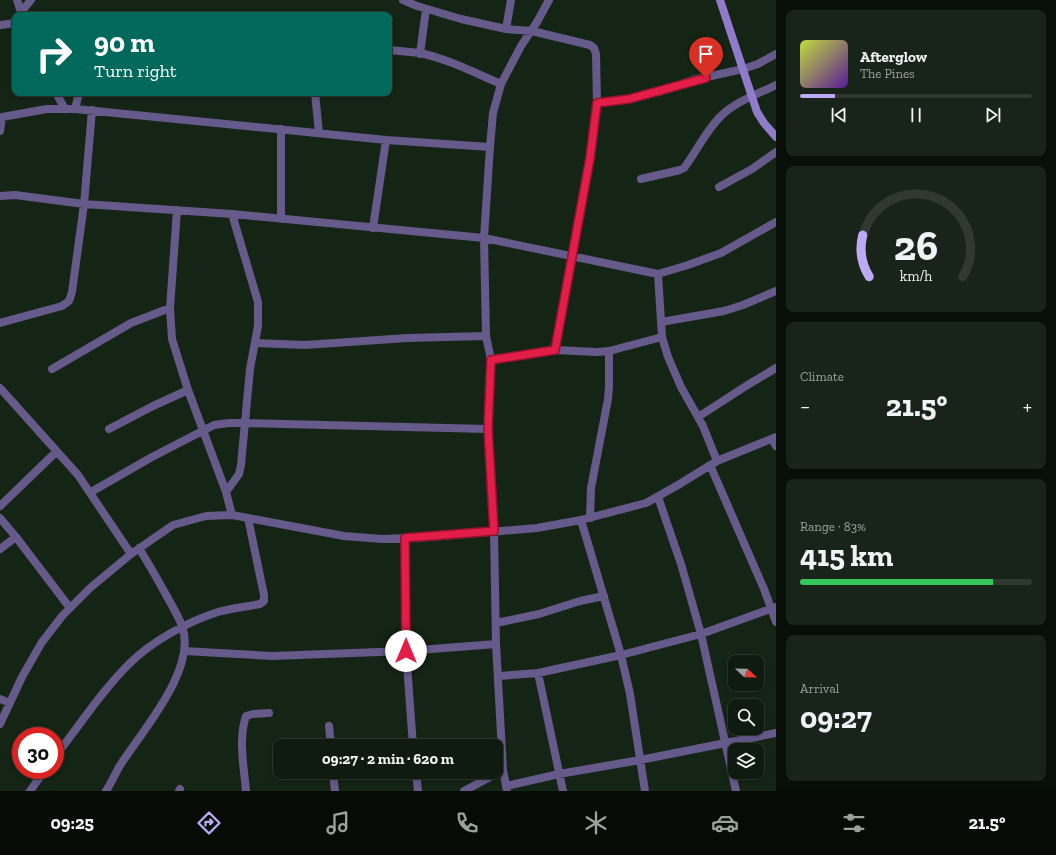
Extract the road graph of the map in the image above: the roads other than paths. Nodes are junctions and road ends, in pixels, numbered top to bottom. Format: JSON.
{"nodes":[{"id":1,"x":17,"y":0,"type":"edge"},
{"id":2,"x":31,"y":0,"type":"edge"},
{"id":3,"x":403,"y":0,"type":"edge"},
{"id":4,"x":511,"y":0,"type":"edge"},
{"id":5,"x":549,"y":0,"type":"edge"},
{"id":6,"x":720,"y":0,"type":"edge"},
{"id":7,"x":418,"y":3,"type":"edge"},
{"id":8,"x":426,"y":9,"type":"junction"},
{"id":9,"x":21,"y":12,"type":"edge"},
{"id":10,"x":22,"y":12,"type":"edge"},
{"id":11,"x":12,"y":23,"type":"edge"},
{"id":12,"x":0,"y":25,"type":"edge"},
{"id":13,"x":506,"y":29,"type":"junction"},
{"id":14,"x":532,"y":31,"type":"junction"},
{"id":15,"x":392,"y":50,"type":"edge"},
{"id":16,"x":420,"y":54,"type":"junction"},
{"id":17,"x":776,"y":54,"type":"edge"},
{"id":18,"x":743,"y":69,"type":"junction"},
{"id":19,"x":501,"y":84,"type":"junction"},
{"id":20,"x":776,"y":85,"type":"edge"},
{"id":21,"x":58,"y":96,"type":"edge"},
{"id":22,"x":79,"y":96,"type":"edge"},
{"id":23,"x":315,"y":96,"type":"edge"},
{"id":24,"x":752,"y":97,"type":"junction"},
{"id":25,"x":597,"y":103,"type":"junction"},
{"id":26,"x":65,"y":109,"type":"junction"},
{"id":27,"x":74,"y":109,"type":"junction"},
{"id":28,"x":92,"y":110,"type":"junction"},
{"id":29,"x":1,"y":118,"type":"edge"},
{"id":30,"x":281,"y":129,"type":"junction"},
{"id":31,"x":0,"y":132,"type":"edge"},
{"id":32,"x":319,"y":133,"type":"junction"},
{"id":33,"x":776,"y":137,"type":"edge"},
{"id":34,"x":386,"y":140,"type":"junction"},
{"id":35,"x":490,"y":147,"type":"junction"},
{"id":36,"x":776,"y":152,"type":"edge"},
{"id":37,"x":641,"y":179,"type":"dead end"},
{"id":38,"x":719,"y":187,"type":"dead end"},
{"id":39,"x":0,"y":196,"type":"edge"},
{"id":40,"x":84,"y":204,"type":"junction"},
{"id":41,"x":177,"y":210,"type":"junction"},
{"id":42,"x":232,"y":214,"type":"junction"},
{"id":43,"x":281,"y":219,"type":"junction"},
{"id":44,"x":776,"y":222,"type":"edge"},
{"id":45,"x":373,"y":228,"type":"junction"},
{"id":46,"x":484,"y":238,"type":"junction"},
{"id":47,"x":572,"y":257,"type":"junction"},
{"id":48,"x":658,"y":274,"type":"junction"},
{"id":49,"x":776,"y":291,"type":"edge"},
{"id":50,"x":170,"y":308,"type":"junction"},
{"id":51,"x":661,"y":322,"type":"junction"},
{"id":52,"x":0,"y":323,"type":"edge"},
{"id":53,"x":486,"y":336,"type":"junction"},
{"id":54,"x":662,"y":337,"type":"junction"},
{"id":55,"x":255,"y":343,"type":"junction"},
{"id":56,"x":555,"y":350,"type":"junction"},
{"id":57,"x":609,"y":351,"type":"junction"},
{"id":58,"x":491,"y":360,"type":"junction"},
{"id":59,"x":776,"y":368,"type":"edge"},
{"id":60,"x":52,"y":369,"type":"dead end"},
{"id":61,"x":0,"y":388,"type":"edge"},
{"id":62,"x":188,"y":390,"type":"junction"},
{"id":63,"x":698,"y":417,"type":"junction"},
{"id":64,"x":244,"y":423,"type":"junction"},
{"id":65,"x":488,"y":428,"type":"junction"},
{"id":66,"x":109,"y":429,"type":"dead end"},
{"id":67,"x":204,"y":430,"type":"junction"},
{"id":68,"x":774,"y":438,"type":"edge"},
{"id":69,"x":776,"y":446,"type":"edge"},
{"id":70,"x":56,"y":452,"type":"junction"},
{"id":71,"x":714,"y":463,"type":"junction"},
{"id":72,"x":91,"y":492,"type":"junction"},
{"id":73,"x":226,"y":492,"type":"junction"},
{"id":74,"x":658,"y":497,"type":"junction"},
{"id":75,"x":0,"y":506,"type":"edge"},
{"id":76,"x":232,"y":515,"type":"junction"},
{"id":77,"x":0,"y":518,"type":"edge"},
{"id":78,"x":248,"y":518,"type":"junction"},
{"id":79,"x":590,"y":518,"type":"junction"},
{"id":80,"x":581,"y":520,"type":"junction"},
{"id":81,"x":494,"y":531,"type":"junction"},
{"id":82,"x":16,"y":537,"type":"junction"},
{"id":83,"x":405,"y":538,"type":"junction"},
{"id":84,"x":139,"y":548,"type":"junction"},
{"id":85,"x":0,"y":550,"type":"edge"},
{"id":86,"x":131,"y":554,"type":"junction"},
{"id":87,"x":604,"y":596,"type":"junction"},
{"id":88,"x":70,"y":608,"type":"junction"},
{"id":89,"x":774,"y":608,"type":"edge"},
{"id":90,"x":776,"y":622,"type":"edge"},
{"id":91,"x":496,"y":623,"type":"junction"},
{"id":92,"x":182,"y":626,"type":"junction"},
{"id":93,"x":701,"y":634,"type":"junction"},
{"id":94,"x":496,"y":644,"type":"junction"},
{"id":95,"x":184,"y":651,"type":"junction"},
{"id":96,"x":406,"y":651,"type":"junction"},
{"id":97,"x":621,"y":655,"type":"junction"},
{"id":98,"x":538,"y":673,"type":"junction"},
{"id":99,"x":499,"y":676,"type":"junction"},
{"id":100,"x":0,"y":699,"type":"edge"},
{"id":101,"x":10,"y":703,"type":"junction"},
{"id":102,"x":269,"y":713,"type":"dead end"},
{"id":103,"x":0,"y":724,"type":"edge"},
{"id":104,"x":329,"y":726,"type":"dead end"},
{"id":105,"x":776,"y":733,"type":"edge"},
{"id":106,"x":330,"y":739,"type":"edge"},
{"id":107,"x":412,"y":739,"type":"edge"},
{"id":108,"x":502,"y":739,"type":"edge"},
{"id":109,"x":726,"y":744,"type":"junction"},
{"id":110,"x":64,"y":745,"type":"edge"},
{"id":111,"x":640,"y":760,"type":"junction"},
{"id":112,"x":503,"y":770,"type":"edge"},
{"id":113,"x":559,"y":774,"type":"junction"},
{"id":114,"x":39,"y":779,"type":"edge"},
{"id":115,"x":334,"y":779,"type":"edge"},
{"id":116,"x":417,"y":779,"type":"edge"},
{"id":117,"x":486,"y":779,"type":"edge"},
{"id":118,"x":507,"y":788,"type":"edge"},
{"id":119,"x":30,"y":791,"type":"edge"},
{"id":120,"x":106,"y":791,"type":"edge"},
{"id":121,"x":246,"y":791,"type":"edge"},
{"id":122,"x":335,"y":791,"type":"edge"},
{"id":123,"x":418,"y":791,"type":"edge"},
{"id":124,"x":464,"y":791,"type":"edge"},
{"id":125,"x":563,"y":791,"type":"edge"},
{"id":126,"x":645,"y":791,"type":"edge"},
{"id":127,"x":736,"y":791,"type":"edge"}],
"edges":[{"from":1,"to":9,"type":"street"},
{"from":2,"to":10,"type":"street"},
{"from":3,"to":7,"type":"street"},
{"from":4,"to":13,"type":"street"},
{"from":5,"to":14,"type":"street"},
{"from":6,"to":18,"type":"street"},
{"from":7,"to":8,"type":"street"},
{"from":8,"to":13,"type":"street"},
{"from":8,"to":16,"type":"street"},
{"from":11,"to":12,"type":"street"},
{"from":13,"to":14,"type":"street"},
{"from":14,"to":19,"type":"street"},
{"from":14,"to":25,"type":"street"},
{"from":15,"to":16,"type":"street"},
{"from":16,"to":19,"type":"street"},
{"from":17,"to":18,"type":"street"},
{"from":18,"to":24,"type":"street"},
{"from":18,"to":25,"type":"street"},
{"from":19,"to":35,"type":"street"},
{"from":20,"to":24,"type":"street"},
{"from":21,"to":26,"type":"street"},
{"from":22,"to":27,"type":"street"},
{"from":23,"to":32,"type":"street"},
{"from":24,"to":33,"type":"street"},
{"from":24,"to":37,"type":"street"},
{"from":25,"to":47,"type":"street"},
{"from":26,"to":27,"type":"street"},
{"from":26,"to":29,"type":"street"},
{"from":27,"to":28,"type":"street"},
{"from":28,"to":30,"type":"street"},
{"from":28,"to":40,"type":"street"},
{"from":29,"to":31,"type":"street"},
{"from":30,"to":32,"type":"street"},
{"from":30,"to":43,"type":"street"},
{"from":32,"to":34,"type":"street"},
{"from":34,"to":35,"type":"street"},
{"from":34,"to":45,"type":"street"},
{"from":35,"to":46,"type":"street"},
{"from":36,"to":38,"type":"street"},
{"from":39,"to":40,"type":"street"},
{"from":40,"to":41,"type":"street"},
{"from":40,"to":52,"type":"street"},
{"from":41,"to":42,"type":"street"},
{"from":41,"to":50,"type":"street"},
{"from":42,"to":43,"type":"street"},
{"from":42,"to":55,"type":"street"},
{"from":43,"to":45,"type":"street"},
{"from":44,"to":48,"type":"street"},
{"from":45,"to":46,"type":"street"},
{"from":46,"to":47,"type":"street"},
{"from":46,"to":53,"type":"street"},
{"from":47,"to":48,"type":"street"},
{"from":47,"to":56,"type":"street"},
{"from":48,"to":51,"type":"street"},
{"from":49,"to":51,"type":"street"},
{"from":50,"to":60,"type":"street"},
{"from":50,"to":62,"type":"street"},
{"from":51,"to":54,"type":"street"},
{"from":53,"to":55,"type":"street"},
{"from":53,"to":58,"type":"street"},
{"from":54,"to":57,"type":"street"},
{"from":54,"to":63,"type":"street"},
{"from":55,"to":64,"type":"street"},
{"from":56,"to":57,"type":"street"},
{"from":56,"to":58,"type":"street"},
{"from":57,"to":79,"type":"street"},
{"from":58,"to":65,"type":"street"},
{"from":59,"to":63,"type":"street"},
{"from":61,"to":70,"type":"street"},
{"from":62,"to":66,"type":"street"},
{"from":62,"to":67,"type":"street"},
{"from":63,"to":71,"type":"street"},
{"from":64,"to":65,"type":"street"},
{"from":64,"to":67,"type":"street"},
{"from":64,"to":73,"type":"street"},
{"from":65,"to":81,"type":"street"},
{"from":67,"to":72,"type":"street"},
{"from":67,"to":73,"type":"street"},
{"from":68,"to":69,"type":"street"},
{"from":68,"to":71,"type":"street"},
{"from":70,"to":72,"type":"street"},
{"from":70,"to":75,"type":"street"},
{"from":71,"to":74,"type":"street"},
{"from":71,"to":89,"type":"street"},
{"from":72,"to":86,"type":"street"},
{"from":73,"to":76,"type":"street"},
{"from":74,"to":79,"type":"street"},
{"from":74,"to":93,"type":"street"},
{"from":76,"to":78,"type":"street"},
{"from":76,"to":84,"type":"street"},
{"from":77,"to":82,"type":"street"},
{"from":78,"to":83,"type":"street"},
{"from":78,"to":92,"type":"street"},
{"from":79,"to":80,"type":"street"},
{"from":80,"to":81,"type":"street"},
{"from":80,"to":87,"type":"street"},
{"from":81,"to":83,"type":"street"},
{"from":81,"to":91,"type":"street"},
{"from":82,"to":85,"type":"street"},
{"from":82,"to":88,"type":"street"},
{"from":83,"to":96,"type":"street"},
{"from":84,"to":86,"type":"street"},
{"from":84,"to":92,"type":"street"},
{"from":86,"to":88,"type":"street"},
{"from":87,"to":91,"type":"street"},
{"from":87,"to":97,"type":"street"},
{"from":88,"to":101,"type":"street"},
{"from":89,"to":90,"type":"street"},
{"from":89,"to":93,"type":"street"},
{"from":91,"to":94,"type":"street"},
{"from":92,"to":95,"type":"street"},
{"from":92,"to":110,"type":"street"},
{"from":93,"to":97,"type":"street"},
{"from":93,"to":109,"type":"street"},
{"from":94,"to":96,"type":"street"},
{"from":94,"to":99,"type":"street"},
{"from":95,"to":96,"type":"street"},
{"from":95,"to":120,"type":"street"},
{"from":96,"to":107,"type":"street"},
{"from":97,"to":98,"type":"street"},
{"from":97,"to":111,"type":"street"},
{"from":98,"to":99,"type":"street"},
{"from":98,"to":113,"type":"street"},
{"from":99,"to":108,"type":"street"},
{"from":100,"to":101,"type":"street"},
{"from":101,"to":103,"type":"street"},
{"from":102,"to":121,"type":"street"},
{"from":104,"to":106,"type":"street"},
{"from":105,"to":109,"type":"street"},
{"from":109,"to":111,"type":"street"},
{"from":109,"to":127,"type":"street"},
{"from":111,"to":113,"type":"street"},
{"from":111,"to":126,"type":"street"},
{"from":112,"to":118,"type":"street"},
{"from":113,"to":118,"type":"street"},
{"from":113,"to":125,"type":"street"},
{"from":114,"to":119,"type":"street"},
{"from":115,"to":122,"type":"street"},
{"from":116,"to":123,"type":"street"},
{"from":117,"to":124,"type":"street"}]}
